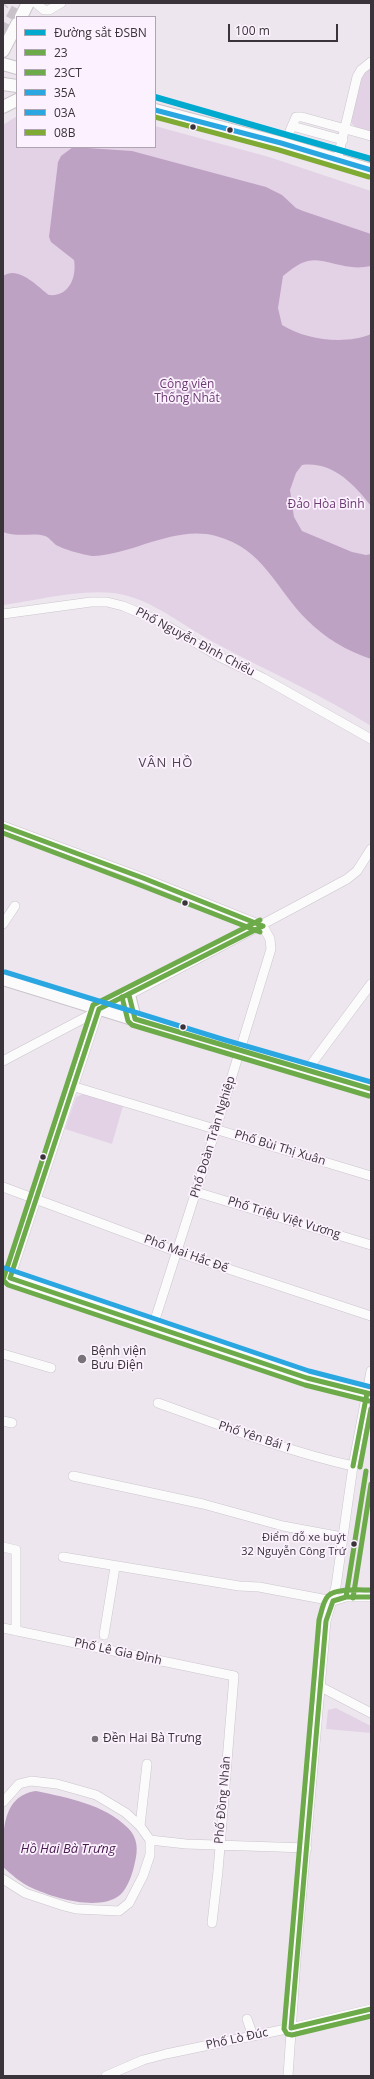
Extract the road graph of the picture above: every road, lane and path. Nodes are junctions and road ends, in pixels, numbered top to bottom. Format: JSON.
{"nodes":[{"id":1,"x":60,"y":3,"type":"edge"},
{"id":2,"x":28,"y":9,"type":"edge"},
{"id":3,"x":16,"y":26,"type":"edge"},
{"id":4,"x":3,"y":51,"type":"edge"},
{"id":5,"x":371,"y":62,"type":"edge"},
{"id":6,"x":3,"y":64,"type":"edge"},
{"id":7,"x":16,"y":68,"type":"edge"},
{"id":8,"x":3,"y":84,"type":"edge"},
{"id":9,"x":16,"y":86,"type":"edge"},
{"id":10,"x":16,"y":100,"type":"edge"},
{"id":11,"x":3,"y":107,"type":"edge"},
{"id":12,"x":156,"y":110,"type":"edge"},
{"id":13,"x":346,"y":128,"type":"junction"},
{"id":14,"x":371,"y":136,"type":"edge"},
{"id":15,"x":343,"y":140,"type":"junction"},
{"id":16,"x":338,"y":161,"type":"junction"},
{"id":17,"x":371,"y":170,"type":"edge"},
{"id":18,"x":3,"y":614,"type":"edge"},
{"id":19,"x":371,"y":739,"type":"edge"},
{"id":20,"x":3,"y":826,"type":"edge"},
{"id":21,"x":370,"y":852,"type":"edge"},
{"id":22,"x":16,"y":906,"type":"dead end"},
{"id":23,"x":3,"y":924,"type":"edge"},
{"id":24,"x":263,"y":926,"type":"junction"},
{"id":25,"x":3,"y":978,"type":"edge"},
{"id":26,"x":371,"y":984,"type":"edge"},
{"id":27,"x":129,"y":995,"type":"junction"},
{"id":28,"x":99,"y":1009,"type":"junction"},
{"id":29,"x":135,"y":1019,"type":"junction"},
{"id":30,"x":240,"y":1051,"type":"junction"},
{"id":31,"x":3,"y":1061,"type":"edge"},
{"id":32,"x":307,"y":1070,"type":"junction"},
{"id":33,"x":75,"y":1087,"type":"junction"},
{"id":34,"x":371,"y":1089,"type":"edge"},
{"id":35,"x":216,"y":1129,"type":"junction"},
{"id":36,"x":371,"y":1176,"type":"edge"},
{"id":37,"x":3,"y":1187,"type":"edge"},
{"id":38,"x":196,"y":1192,"type":"junction"},
{"id":39,"x":35,"y":1200,"type":"junction"},
{"id":40,"x":371,"y":1245,"type":"edge"},
{"id":41,"x":177,"y":1251,"type":"junction"},
{"id":42,"x":6,"y":1277,"type":"edge"},
{"id":43,"x":371,"y":1316,"type":"edge"},
{"id":44,"x":153,"y":1326,"type":"junction"},
{"id":45,"x":3,"y":1354,"type":"edge"},
{"id":46,"x":51,"y":1368,"type":"dead end"},
{"id":47,"x":371,"y":1370,"type":"edge"},
{"id":48,"x":369,"y":1394,"type":"edge"},
{"id":49,"x":158,"y":1403,"type":"dead end"},
{"id":50,"x":353,"y":1466,"type":"junction"},
{"id":51,"x":73,"y":1476,"type":"dead end"},
{"id":52,"x":342,"y":1537,"type":"junction"},
{"id":53,"x":3,"y":1548,"type":"edge"},
{"id":54,"x":63,"y":1557,"type":"dead end"},
{"id":55,"x":115,"y":1567,"type":"junction"},
{"id":56,"x":371,"y":1597,"type":"edge"},
{"id":57,"x":332,"y":1601,"type":"junction"},
{"id":58,"x":3,"y":1628,"type":"edge"},
{"id":59,"x":16,"y":1631,"type":"junction"},
{"id":60,"x":104,"y":1635,"type":"dead end"},
{"id":61,"x":234,"y":1676,"type":"joint"},
{"id":62,"x":319,"y":1686,"type":"junction"},
{"id":63,"x":371,"y":1713,"type":"edge"},
{"id":64,"x":147,"y":1764,"type":"dead end"},
{"id":65,"x":3,"y":1802,"type":"edge"},
{"id":66,"x":140,"y":1826,"type":"junction"},
{"id":67,"x":150,"y":1840,"type":"junction"},
{"id":68,"x":220,"y":1844,"type":"junction"},
{"id":69,"x":307,"y":1848,"type":"junction"},
{"id":70,"x":3,"y":1879,"type":"edge"},
{"id":71,"x":212,"y":1923,"type":"dead end"},
{"id":72,"x":371,"y":2009,"type":"edge"},
{"id":73,"x":247,"y":2019,"type":"dead end"},
{"id":74,"x":291,"y":2028,"type":"junction"},
{"id":75,"x":253,"y":2036,"type":"junction"},
{"id":76,"x":106,"y":2076,"type":"edge"},
{"id":77,"x":288,"y":2076,"type":"edge"}],
"edges":[{"from":1,"to":2,"type":"street"},
{"from":3,"to":4,"type":"main road"},
{"from":5,"to":13,"type":"street"},
{"from":6,"to":7,"type":"main road"},
{"from":8,"to":9,"type":"main road"},
{"from":10,"to":11,"type":"main road"},
{"from":12,"to":16,"type":"main road"},
{"from":13,"to":14,"type":"street"},
{"from":13,"to":15,"type":"street"},
{"from":13,"to":15,"type":"street"},
{"from":15,"to":16,"type":"street"},
{"from":16,"to":17,"type":"main road"},
{"from":18,"to":19,"type":"street","name":"Phố Nguyễn Đình Chiểu"},
{"from":20,"to":24,"type":"street"},
{"from":21,"to":24,"type":"street"},
{"from":22,"to":23,"type":"street"},
{"from":24,"to":27,"type":"street"},
{"from":24,"to":30,"type":"street","name":"Phố Đoàn Trần Nghiệp"},
{"from":25,"to":28,"type":"main road"},
{"from":26,"to":32,"type":"street"},
{"from":27,"to":28,"type":"street"},
{"from":27,"to":29,"type":"main road"},
{"from":28,"to":29,"type":"main road"},
{"from":28,"to":31,"type":"street"},
{"from":28,"to":33,"type":"street"},
{"from":29,"to":30,"type":"main road"},
{"from":30,"to":32,"type":"main road"},
{"from":30,"to":35,"type":"street","name":"Phố Đoàn Trần Nghiệp"},
{"from":32,"to":34,"type":"main road"},
{"from":33,"to":35,"type":"street","name":"Phố Bùi Thị Xuân"},
{"from":33,"to":39,"type":"street"},
{"from":35,"to":36,"type":"street","name":"Phố Bùi Thị Xuân"},
{"from":35,"to":38,"type":"street","name":"Phố Đoàn Trần Nghiệp"},
{"from":37,"to":39,"type":"street","name":"Phố Mai Hắc Đế"},
{"from":38,"to":40,"type":"street","name":"Phố Triệu Việt Vương"},
{"from":38,"to":41,"type":"street","name":"Phố Đoàn Trần Nghiệp"},
{"from":39,"to":41,"type":"street","name":"Phố Mai Hắc Đế"},
{"from":39,"to":42,"type":"street"},
{"from":41,"to":43,"type":"street","name":"Phố Mai Hắc Đế"},
{"from":41,"to":44,"type":"street","name":"Phố Đoàn Trần Nghiệp"},
{"from":42,"to":44,"type":"main road"},
{"from":44,"to":48,"type":"main road"},
{"from":45,"to":46,"type":"street"},
{"from":47,"to":48,"type":"street"},
{"from":48,"to":50,"type":"street"},
{"from":49,"to":50,"type":"street","name":"Phố Yên Bái 1"},
{"from":50,"to":52,"type":"street"},
{"from":51,"to":52,"type":"street"},
{"from":52,"to":57,"type":"street"},
{"from":53,"to":59,"type":"street"},
{"from":54,"to":55,"type":"street"},
{"from":55,"to":57,"type":"street"},
{"from":55,"to":60,"type":"street"},
{"from":56,"to":57,"type":"street"},
{"from":57,"to":62,"type":"street"},
{"from":58,"to":59,"type":"street","name":"Phố Lê Gia Đỉnh"},
{"from":59,"to":61,"type":"street","name":"Phố Lê Gia Đỉnh"},
{"from":61,"to":68,"type":"street","name":"Phố Đồng Nhân"},
{"from":62,"to":63,"type":"street"},
{"from":62,"to":69,"type":"street"},
{"from":64,"to":66,"type":"street"},
{"from":65,"to":66,"type":"street"},
{"from":66,"to":67,"type":"street"},
{"from":67,"to":68,"type":"street"},
{"from":67,"to":70,"type":"street"},
{"from":68,"to":69,"type":"street"},
{"from":68,"to":71,"type":"street","name":"Phố Đồng Nhân"},
{"from":69,"to":74,"type":"street"},
{"from":72,"to":74,"type":"street","name":"Phố Lò Đúc"},
{"from":73,"to":75,"type":"street"},
{"from":74,"to":75,"type":"street","name":"Phố Lò Đúc"},
{"from":74,"to":77,"type":"street"},
{"from":75,"to":76,"type":"street","name":"Phố Lò Đúc"}]}
